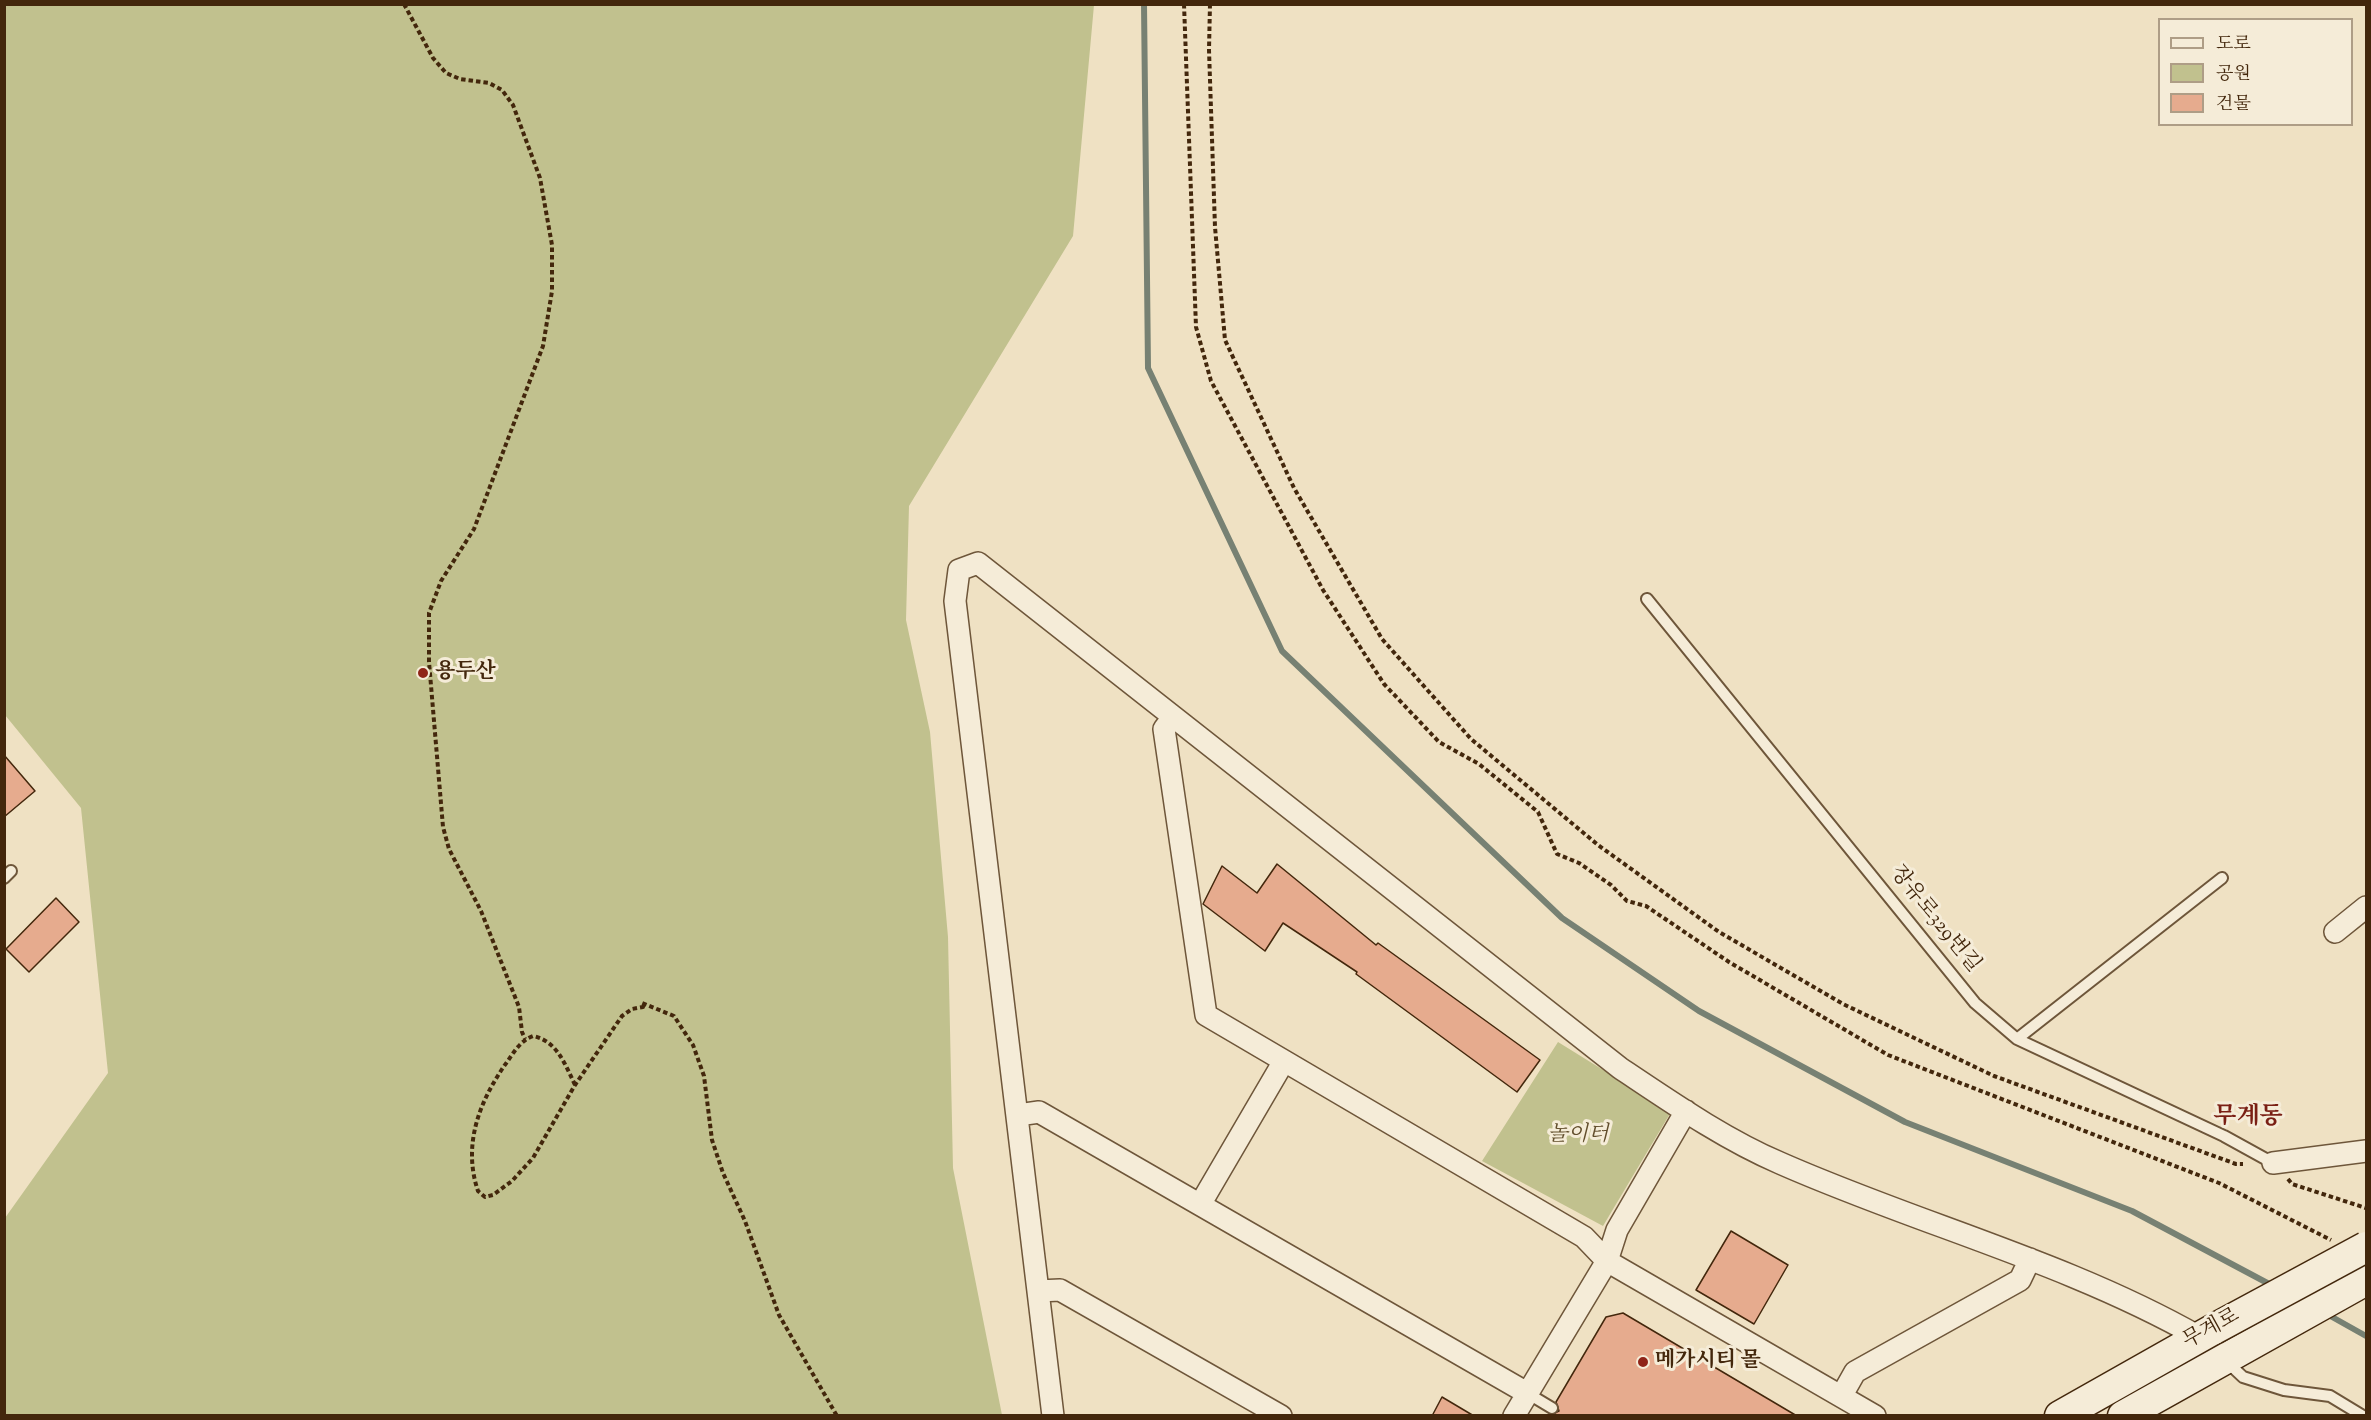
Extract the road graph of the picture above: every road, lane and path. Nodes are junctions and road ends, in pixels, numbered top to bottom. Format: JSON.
{"nodes":[{"id":1,"x":404,"y":4,"type":"edge"},
{"id":2,"x":1184,"y":4,"type":"edge"},
{"id":3,"x":1210,"y":4,"type":"edge"},
{"id":4,"x":1647,"y":598,"type":"dead end"},
{"id":5,"x":1173,"y":717,"type":"junction"},
{"id":6,"x":2222,"y":878,"type":"dead end"},
{"id":7,"x":2367,"y":907,"type":"edge"},
{"id":8,"x":2335,"y":932,"type":"dead end"},
{"id":9,"x":525,"y":1039,"type":"junction"},
{"id":10,"x":2017,"y":1039,"type":"junction"},
{"id":11,"x":1284,"y":1061,"type":"junction"},
{"id":12,"x":575,"y":1085,"type":"junction"},
{"id":13,"x":1686,"y":1111,"type":"junction"},
{"id":14,"x":1018,"y":1115,"type":"junction"},
{"id":15,"x":2367,"y":1151,"type":"edge"},
{"id":16,"x":2273,"y":1163,"type":"junction"},
{"id":17,"x":1201,"y":1203,"type":"junction"},
{"id":18,"x":2367,"y":1208,"type":"edge"},
{"id":19,"x":2336,"y":1243,"type":"dead end"},
{"id":20,"x":2367,"y":1247,"type":"edge"},
{"id":21,"x":2030,"y":1259,"type":"junction"},
{"id":22,"x":1607,"y":1261,"type":"junction"},
{"id":23,"x":2367,"y":1280,"type":"edge"},
{"id":24,"x":1038,"y":1291,"type":"junction"},
{"id":25,"x":2206,"y":1333,"type":"junction"},
{"id":26,"x":2234,"y":1353,"type":"junction"},
{"id":27,"x":1527,"y":1394,"type":"junction"},
{"id":28,"x":1842,"y":1395,"type":"junction"},
{"id":29,"x":1552,"y":1408,"type":"dead end"},
{"id":30,"x":837,"y":1416,"type":"edge"},
{"id":31,"x":1053,"y":1416,"type":"edge"},
{"id":32,"x":1281,"y":1416,"type":"edge"},
{"id":33,"x":1514,"y":1416,"type":"edge"},
{"id":34,"x":1875,"y":1416,"type":"edge"},
{"id":35,"x":2060,"y":1416,"type":"edge"},
{"id":36,"x":2123,"y":1416,"type":"edge"},
{"id":37,"x":2363,"y":1416,"type":"edge"}],
"edges":[{"from":1,"to":9,"type":"path"},
{"from":2,"to":19,"type":"path"},
{"from":3,"to":16,"type":"path"},
{"from":4,"to":10,"type":"lane","name":"장유로329번길"},
{"from":5,"to":11,"type":"street"},
{"from":5,"to":13,"type":"street"},
{"from":5,"to":14,"type":"street"},
{"from":6,"to":10,"type":"lane"},
{"from":7,"to":8,"type":"street"},
{"from":9,"to":12,"type":"path"},
{"from":9,"to":12,"type":"path"},
{"from":10,"to":16,"type":"lane","name":"장유로329번길"},
{"from":11,"to":17,"type":"street"},
{"from":11,"to":22,"type":"street"},
{"from":12,"to":30,"type":"path"},
{"from":13,"to":21,"type":"street"},
{"from":13,"to":22,"type":"street"},
{"from":14,"to":17,"type":"street"},
{"from":14,"to":24,"type":"street"},
{"from":15,"to":16,"type":"street"},
{"from":16,"to":18,"type":"path"},
{"from":17,"to":27,"type":"street"},
{"from":20,"to":25,"type":"main road","name":"무계로","bridge":true},
{"from":21,"to":25,"type":"street"},
{"from":21,"to":28,"type":"street"},
{"from":22,"to":27,"type":"street"},
{"from":22,"to":28,"type":"street"},
{"from":23,"to":26,"type":"main road","name":"무계로"},
{"from":24,"to":31,"type":"street"},
{"from":24,"to":32,"type":"street"},
{"from":25,"to":35,"type":"main road","name":"무계로"},
{"from":26,"to":36,"type":"main road","name":"무계로"},
{"from":26,"to":37,"type":"lane"},
{"from":27,"to":29,"type":"lane"},
{"from":27,"to":33,"type":"street"},
{"from":28,"to":34,"type":"street"}]}
